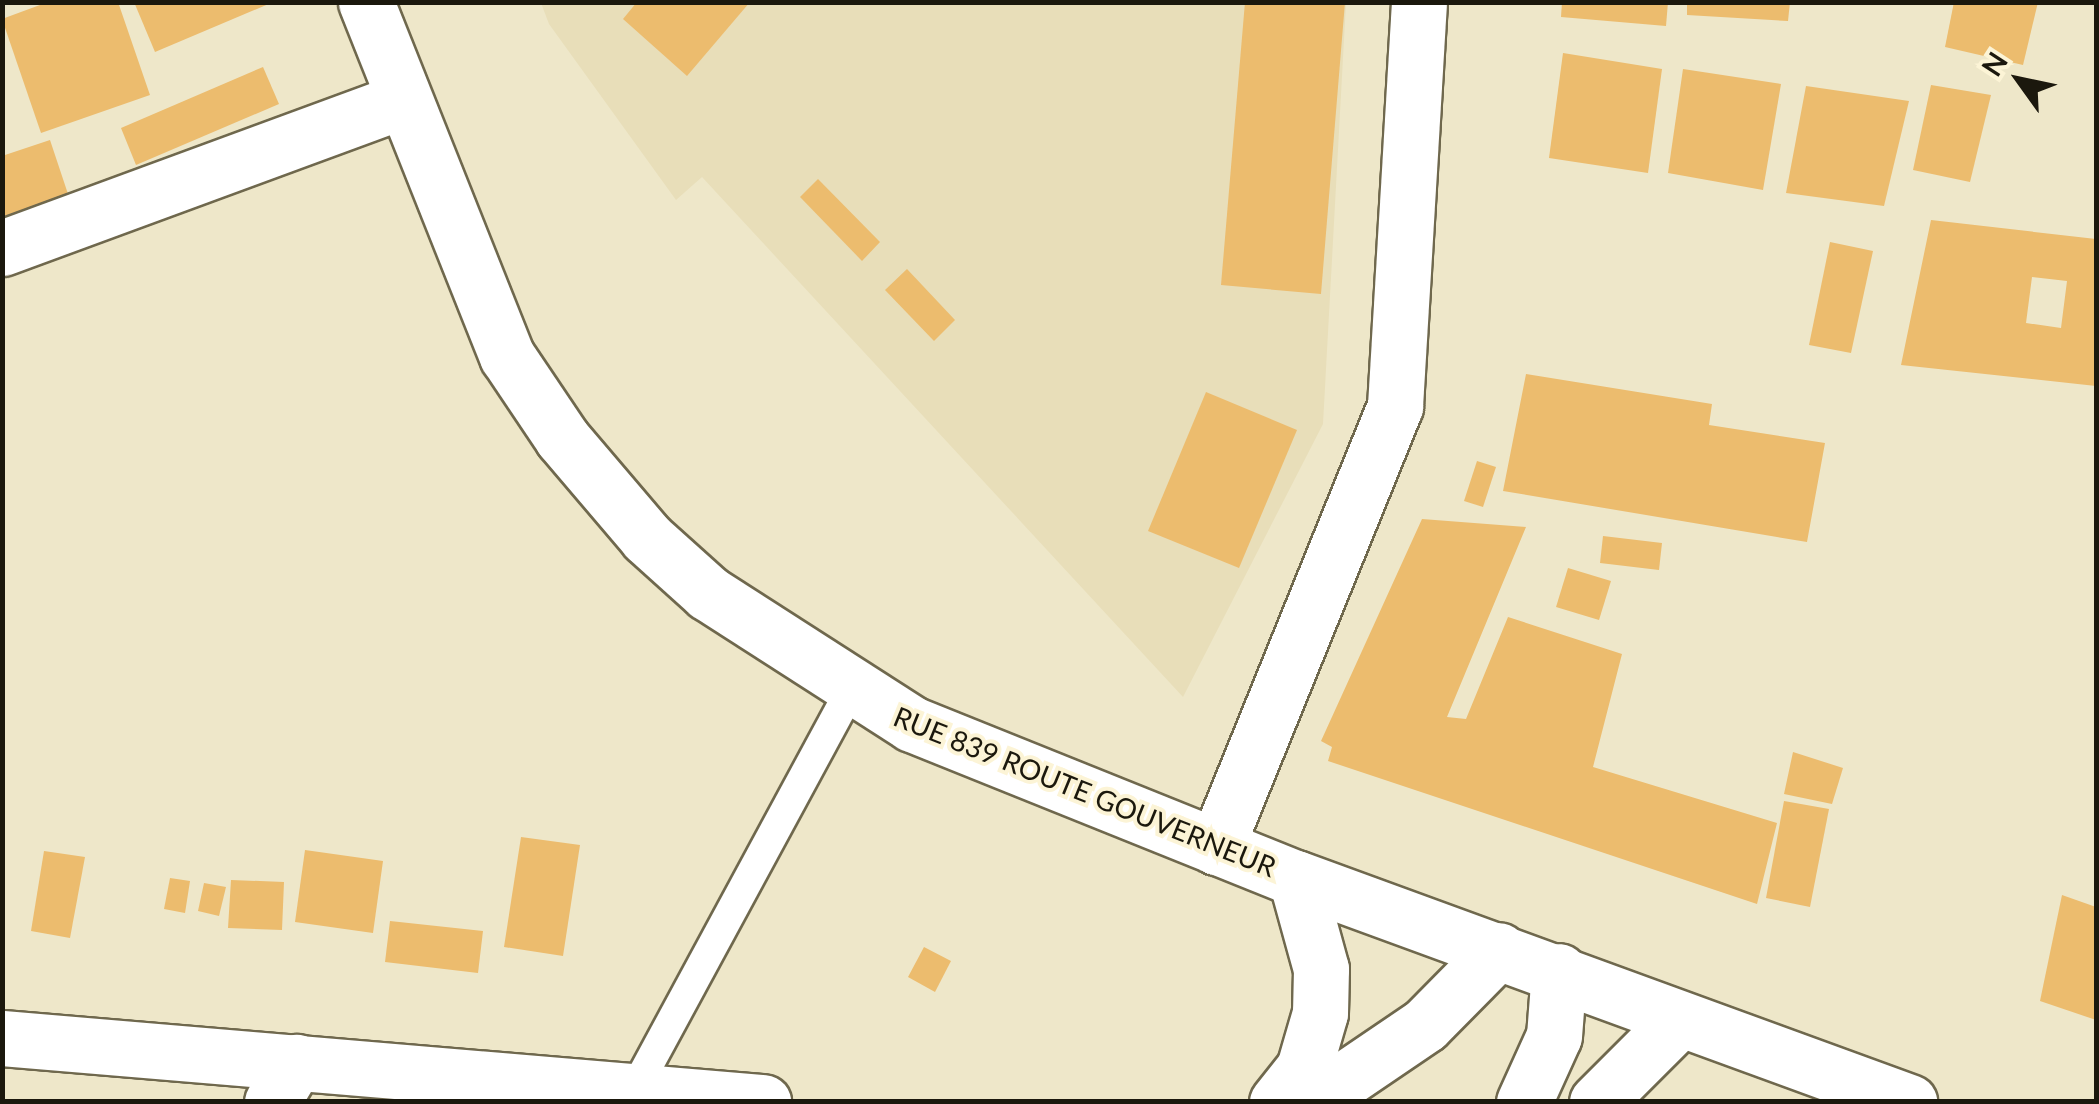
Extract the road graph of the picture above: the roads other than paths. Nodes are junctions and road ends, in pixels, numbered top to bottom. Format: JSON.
{"nodes":[{"id":1,"x":366,"y":2,"type":"edge"},
{"id":2,"x":1419,"y":2,"type":"edge"},
{"id":3,"x":402,"y":101,"type":"junction"},
{"id":4,"x":2,"y":248,"type":"edge"},
{"id":5,"x":851,"y":689,"type":"junction"},
{"id":6,"x":1216,"y":847,"type":"junction"},
{"id":7,"x":1296,"y":878,"type":"junction"},
{"id":8,"x":1500,"y":950,"type":"junction"},
{"id":9,"x":1559,"y":971,"type":"junction"},
{"id":10,"x":1680,"y":1018,"type":"junction"},
{"id":11,"x":2,"y":1038,"type":"edge"},
{"id":12,"x":284,"y":1082,"type":"edge"},
{"id":13,"x":634,"y":1091,"type":"junction"},
{"id":14,"x":763,"y":1102,"type":"edge"},
{"id":15,"x":1277,"y":1102,"type":"edge"},
{"id":16,"x":1287,"y":1102,"type":"edge"},
{"id":17,"x":1524,"y":1102,"type":"edge"},
{"id":18,"x":1597,"y":1102,"type":"edge"},
{"id":19,"x":1909,"y":1102,"type":"edge"}],
"edges":[{"from":1,"to":3,"type":"street","name":"RUE 839 ROUTE GOUVERNEUR"},
{"from":2,"to":6,"type":"street"},
{"from":3,"to":4,"type":"street"},
{"from":3,"to":5,"type":"street","name":"RUE 839 ROUTE GOUVERNEUR"},
{"from":5,"to":6,"type":"street","name":"RUE 839 ROUTE GOUVERNEUR"},
{"from":5,"to":13,"type":"lane"},
{"from":6,"to":7,"type":"street","name":"RUE 839 ROUTE GOUVERNEUR"},
{"from":7,"to":8,"type":"street","name":"RUE 839 ROUTE GOUVERNEUR"},
{"from":7,"to":15,"type":"street"},
{"from":8,"to":9,"type":"street","name":"RUE 839 ROUTE GOUVERNEUR"},
{"from":8,"to":16,"type":"street"},
{"from":9,"to":10,"type":"street","name":"RUE 839 ROUTE GOUVERNEUR"},
{"from":9,"to":17,"type":"street"},
{"from":10,"to":18,"type":"street"},
{"from":10,"to":19,"type":"street","name":"RUE 839 ROUTE GOUVERNEUR"},
{"from":11,"to":12,"type":"street"},
{"from":12,"to":13,"type":"street"},
{"from":13,"to":14,"type":"street"}]}
